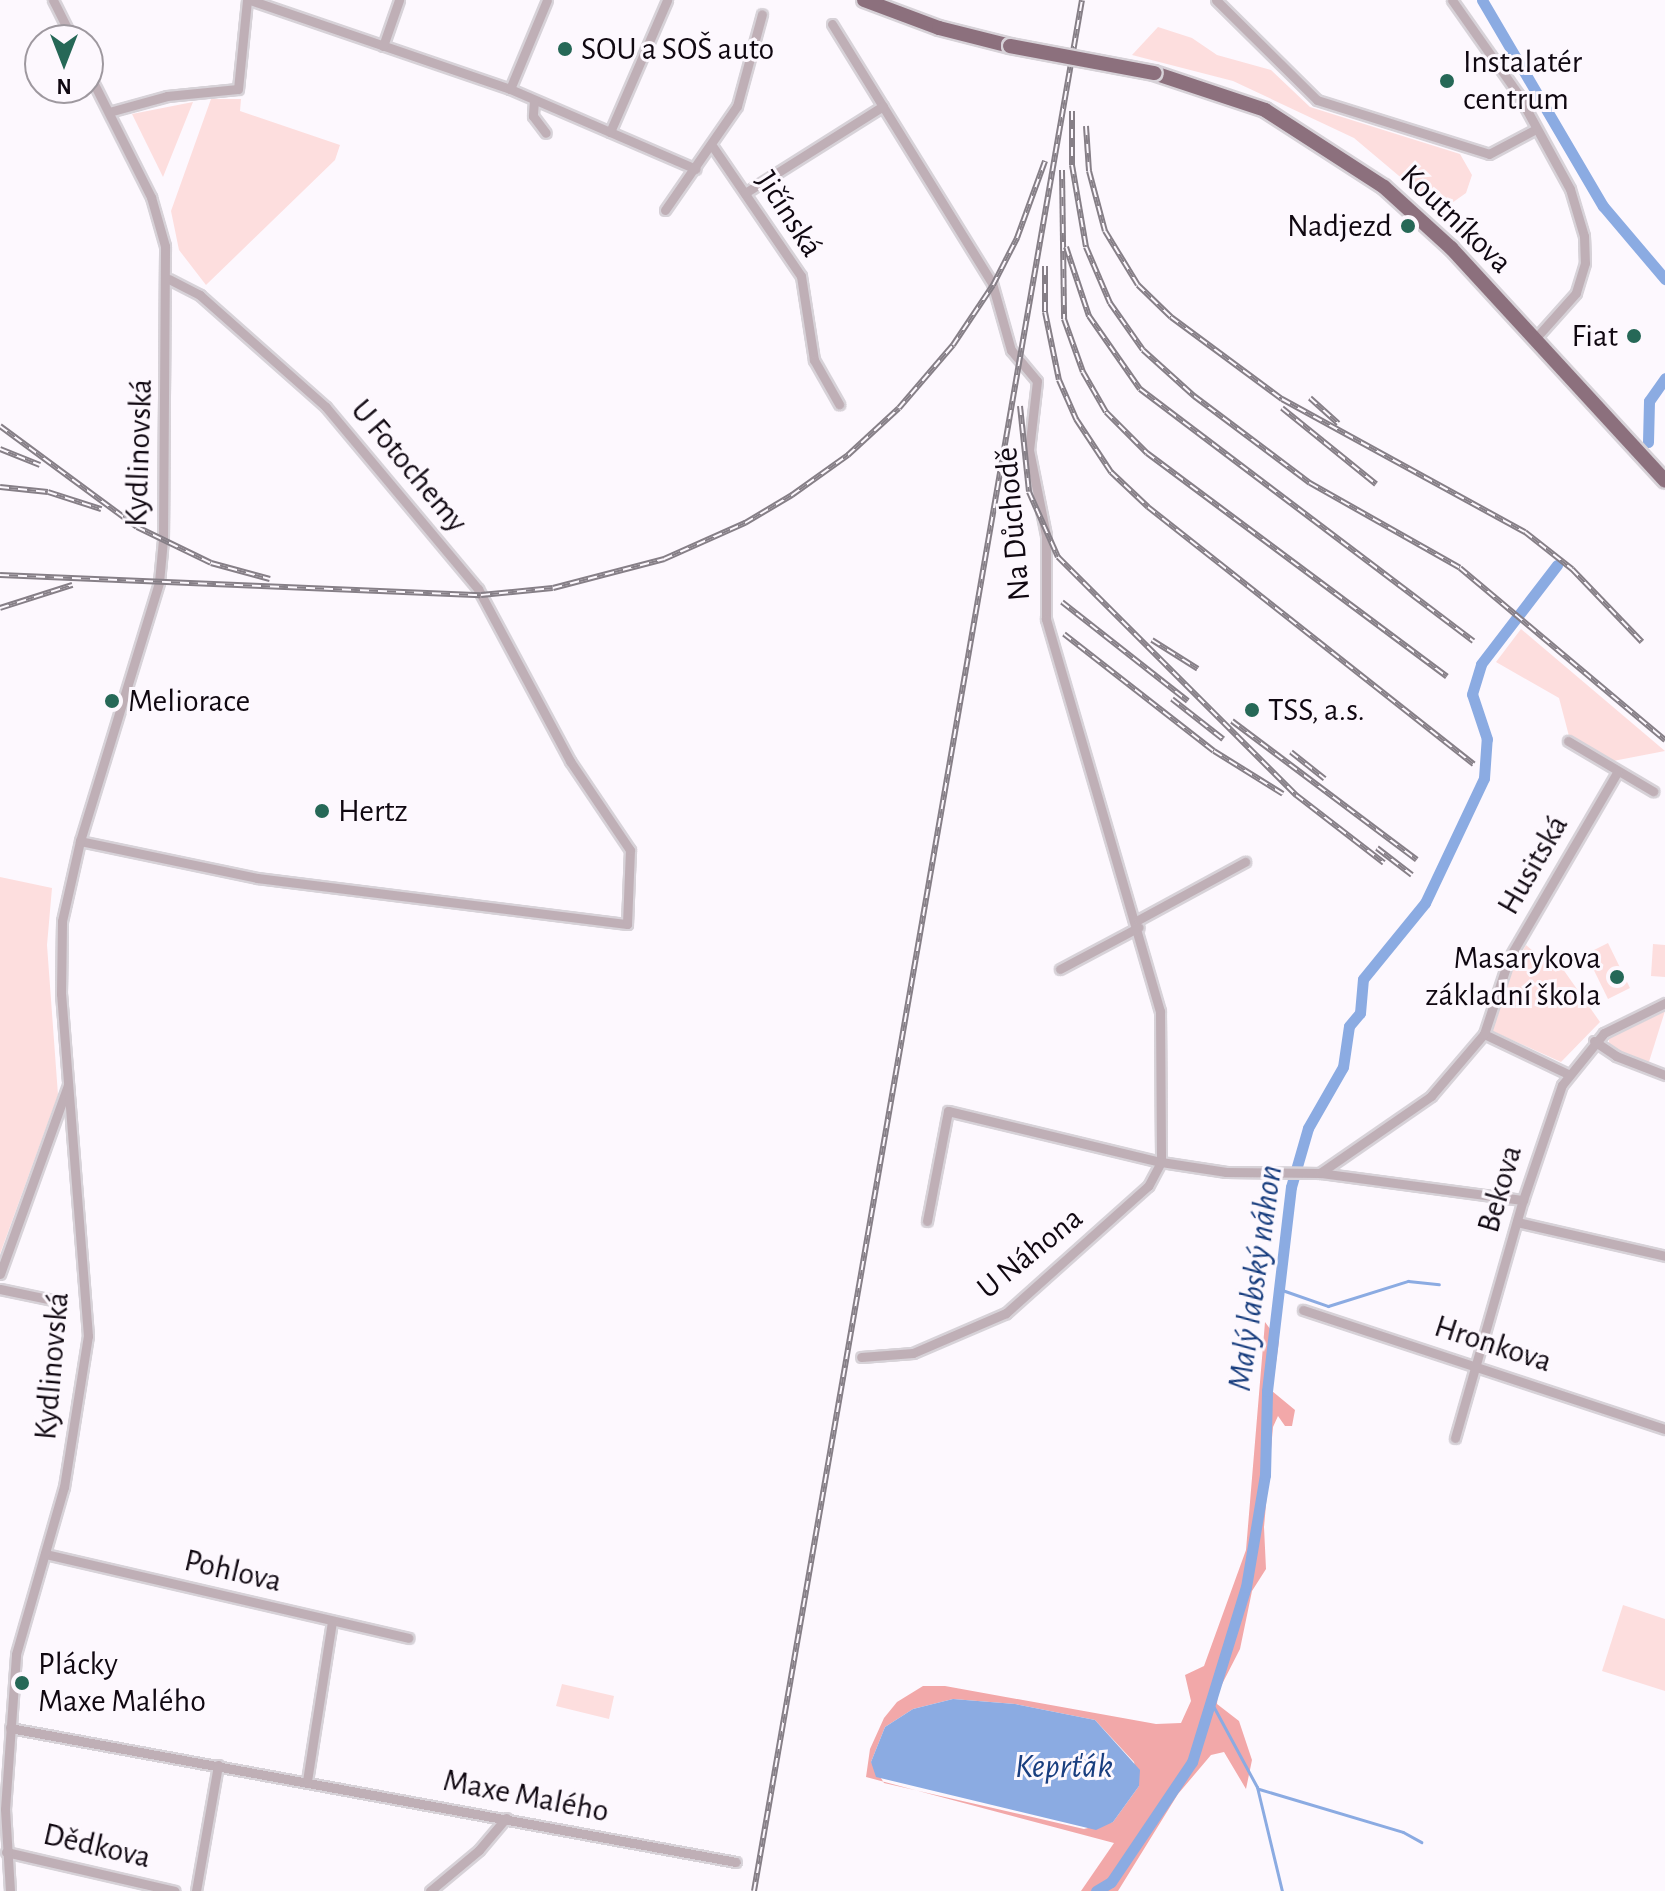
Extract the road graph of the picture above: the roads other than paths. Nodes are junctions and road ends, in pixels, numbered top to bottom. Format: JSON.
{"nodes":[{"id":1,"x":53,"y":0,"type":"edge"},
{"id":2,"x":249,"y":0,"type":"edge"},
{"id":3,"x":399,"y":0,"type":"edge"},
{"id":4,"x":547,"y":0,"type":"edge"},
{"id":5,"x":667,"y":0,"type":"edge"},
{"id":6,"x":864,"y":0,"type":"edge"},
{"id":7,"x":1216,"y":0,"type":"edge"},
{"id":8,"x":1452,"y":0,"type":"edge"},
{"id":9,"x":762,"y":14,"type":"dead end"},
{"id":10,"x":65,"y":24,"type":"edge"},
{"id":11,"x":832,"y":24,"type":"dead end"},
{"id":12,"x":383,"y":46,"type":"junction"},
{"id":13,"x":510,"y":89,"type":"junction"},
{"id":14,"x":534,"y":100,"type":"junction"},
{"id":15,"x":104,"y":102,"type":"edge"},
{"id":16,"x":883,"y":106,"type":"junction"},
{"id":17,"x":109,"y":112,"type":"junction"},
{"id":18,"x":1536,"y":129,"type":"junction"},
{"id":19,"x":610,"y":132,"type":"junction"},
{"id":20,"x":546,"y":133,"type":"dead end"},
{"id":21,"x":713,"y":147,"type":"junction"},
{"id":22,"x":696,"y":169,"type":"junction"},
{"id":23,"x":745,"y":193,"type":"junction"},
{"id":24,"x":665,"y":210,"type":"dead end"},
{"id":25,"x":169,"y":279,"type":"junction"},
{"id":26,"x":1534,"y":340,"type":"junction"},
{"id":27,"x":839,"y":404,"type":"dead end"},
{"id":28,"x":1665,"y":481,"type":"edge"},
{"id":29,"x":1568,"y":741,"type":"dead end"},
{"id":30,"x":1618,"y":771,"type":"junction"},
{"id":31,"x":1653,"y":791,"type":"dead end"},
{"id":32,"x":80,"y":841,"type":"junction"},
{"id":33,"x":1245,"y":862,"type":"dead end"},
{"id":34,"x":1138,"y":924,"type":"junction"},
{"id":35,"x":1060,"y":969,"type":"dead end"},
{"id":36,"x":1665,"y":1003,"type":"edge"},
{"id":37,"x":1484,"y":1034,"type":"junction"},
{"id":38,"x":1594,"y":1041,"type":"junction"},
{"id":39,"x":1568,"y":1074,"type":"junction"},
{"id":40,"x":1665,"y":1075,"type":"edge"},
{"id":41,"x":69,"y":1082,"type":"junction"},
{"id":42,"x":1161,"y":1162,"type":"junction"},
{"id":43,"x":1320,"y":1173,"type":"junction"},
{"id":44,"x":1523,"y":1200,"type":"junction"},
{"id":45,"x":927,"y":1221,"type":"dead end"},
{"id":46,"x":1517,"y":1222,"type":"junction"},
{"id":47,"x":1665,"y":1256,"type":"edge"},
{"id":48,"x":0,"y":1274,"type":"edge"},
{"id":49,"x":0,"y":1289,"type":"edge"},
{"id":50,"x":52,"y":1300,"type":"dead end"},
{"id":51,"x":1303,"y":1310,"type":"dead end"},
{"id":52,"x":861,"y":1357,"type":"dead end"},
{"id":53,"x":1477,"y":1365,"type":"junction"},
{"id":54,"x":1665,"y":1429,"type":"edge"},
{"id":55,"x":1455,"y":1438,"type":"dead end"},
{"id":56,"x":45,"y":1554,"type":"junction"},
{"id":57,"x":332,"y":1621,"type":"junction"},
{"id":58,"x":408,"y":1638,"type":"dead end"},
{"id":59,"x":7,"y":1725,"type":"edge"},
{"id":60,"x":218,"y":1765,"type":"junction"},
{"id":61,"x":307,"y":1781,"type":"junction"},
{"id":62,"x":506,"y":1818,"type":"junction"},
{"id":63,"x":6,"y":1852,"type":"junction"},
{"id":64,"x":736,"y":1862,"type":"dead end"},
{"id":65,"x":10,"y":1891,"type":"edge"},
{"id":66,"x":175,"y":1891,"type":"edge"},
{"id":67,"x":196,"y":1891,"type":"edge"},
{"id":68,"x":430,"y":1891,"type":"edge"}],
"edges":[{"from":1,"to":10,"type":"street"},
{"from":2,"to":12,"type":"street"},
{"from":2,"to":17,"type":"street"},
{"from":3,"to":12,"type":"street"},
{"from":4,"to":13,"type":"street"},
{"from":5,"to":19,"type":"street"},
{"from":6,"to":26,"type":"main road","name":"Koutníkova","bridge":true},
{"from":7,"to":18,"type":"street"},
{"from":8,"to":18,"type":"street"},
{"from":9,"to":21,"type":"street"},
{"from":11,"to":16,"type":"street","name":"Na Důchodě"},
{"from":12,"to":13,"type":"street"},
{"from":13,"to":14,"type":"street"},
{"from":14,"to":19,"type":"street"},
{"from":14,"to":20,"type":"street"},
{"from":15,"to":17,"type":"street","name":"Kydlinovská"},
{"from":16,"to":23,"type":"street"},
{"from":16,"to":34,"type":"street","name":"Na Důchodě"},
{"from":17,"to":25,"type":"street","name":"Kydlinovská"},
{"from":18,"to":26,"type":"street"},
{"from":19,"to":22,"type":"street"},
{"from":21,"to":22,"type":"street"},
{"from":21,"to":23,"type":"street","name":"Jičínská"},
{"from":22,"to":24,"type":"street"},
{"from":23,"to":27,"type":"street","name":"Jičínská"},
{"from":25,"to":32,"type":"street","name":"Kydlinovská"},
{"from":25,"to":32,"type":"street","name":"U Fotochemy"},
{"from":26,"to":28,"type":"main road","name":"Koutníkova"},
{"from":29,"to":30,"type":"street"},
{"from":30,"to":31,"type":"street"},
{"from":30,"to":37,"type":"street","name":"Husitská"},
{"from":32,"to":41,"type":"street","name":"Kydlinovská"},
{"from":33,"to":34,"type":"street"},
{"from":34,"to":35,"type":"street"},
{"from":34,"to":42,"type":"street","name":"Na Důchodě"},
{"from":36,"to":38,"type":"street","name":"Bekova"},
{"from":37,"to":39,"type":"street"},
{"from":37,"to":43,"type":"street"},
{"from":38,"to":39,"type":"street","name":"Bekova"},
{"from":38,"to":40,"type":"street"},
{"from":39,"to":44,"type":"street","name":"Bekova"},
{"from":41,"to":48,"type":"street"},
{"from":41,"to":56,"type":"street","name":"Kydlinovská"},
{"from":42,"to":43,"type":"street"},
{"from":42,"to":45,"type":"street"},
{"from":42,"to":52,"type":"street","name":"U Náhona"},
{"from":43,"to":44,"type":"street"},
{"from":44,"to":46,"type":"street","name":"Bekova"},
{"from":46,"to":47,"type":"street"},
{"from":46,"to":53,"type":"street","name":"Bekova"},
{"from":49,"to":50,"type":"street"},
{"from":51,"to":53,"type":"street","name":"Hronkova"},
{"from":53,"to":54,"type":"street","name":"Hronkova"},
{"from":53,"to":55,"type":"street","name":"Bekova"},
{"from":56,"to":57,"type":"street","name":"Pohlova"},
{"from":56,"to":59,"type":"street","name":"Kydlinovská"},
{"from":57,"to":58,"type":"street","name":"Pohlova"},
{"from":57,"to":61,"type":"street"},
{"from":59,"to":60,"type":"street","name":"Maxe Malého"},
{"from":59,"to":63,"type":"street","name":"Kydlinovská"},
{"from":60,"to":61,"type":"street","name":"Maxe Malého"},
{"from":60,"to":67,"type":"street"},
{"from":61,"to":62,"type":"street","name":"Maxe Malého"},
{"from":62,"to":64,"type":"street","name":"Maxe Malého"},
{"from":62,"to":68,"type":"street"},
{"from":63,"to":65,"type":"street","name":"Kydlinovská"},
{"from":63,"to":66,"type":"street","name":"Dědkova"}]}
